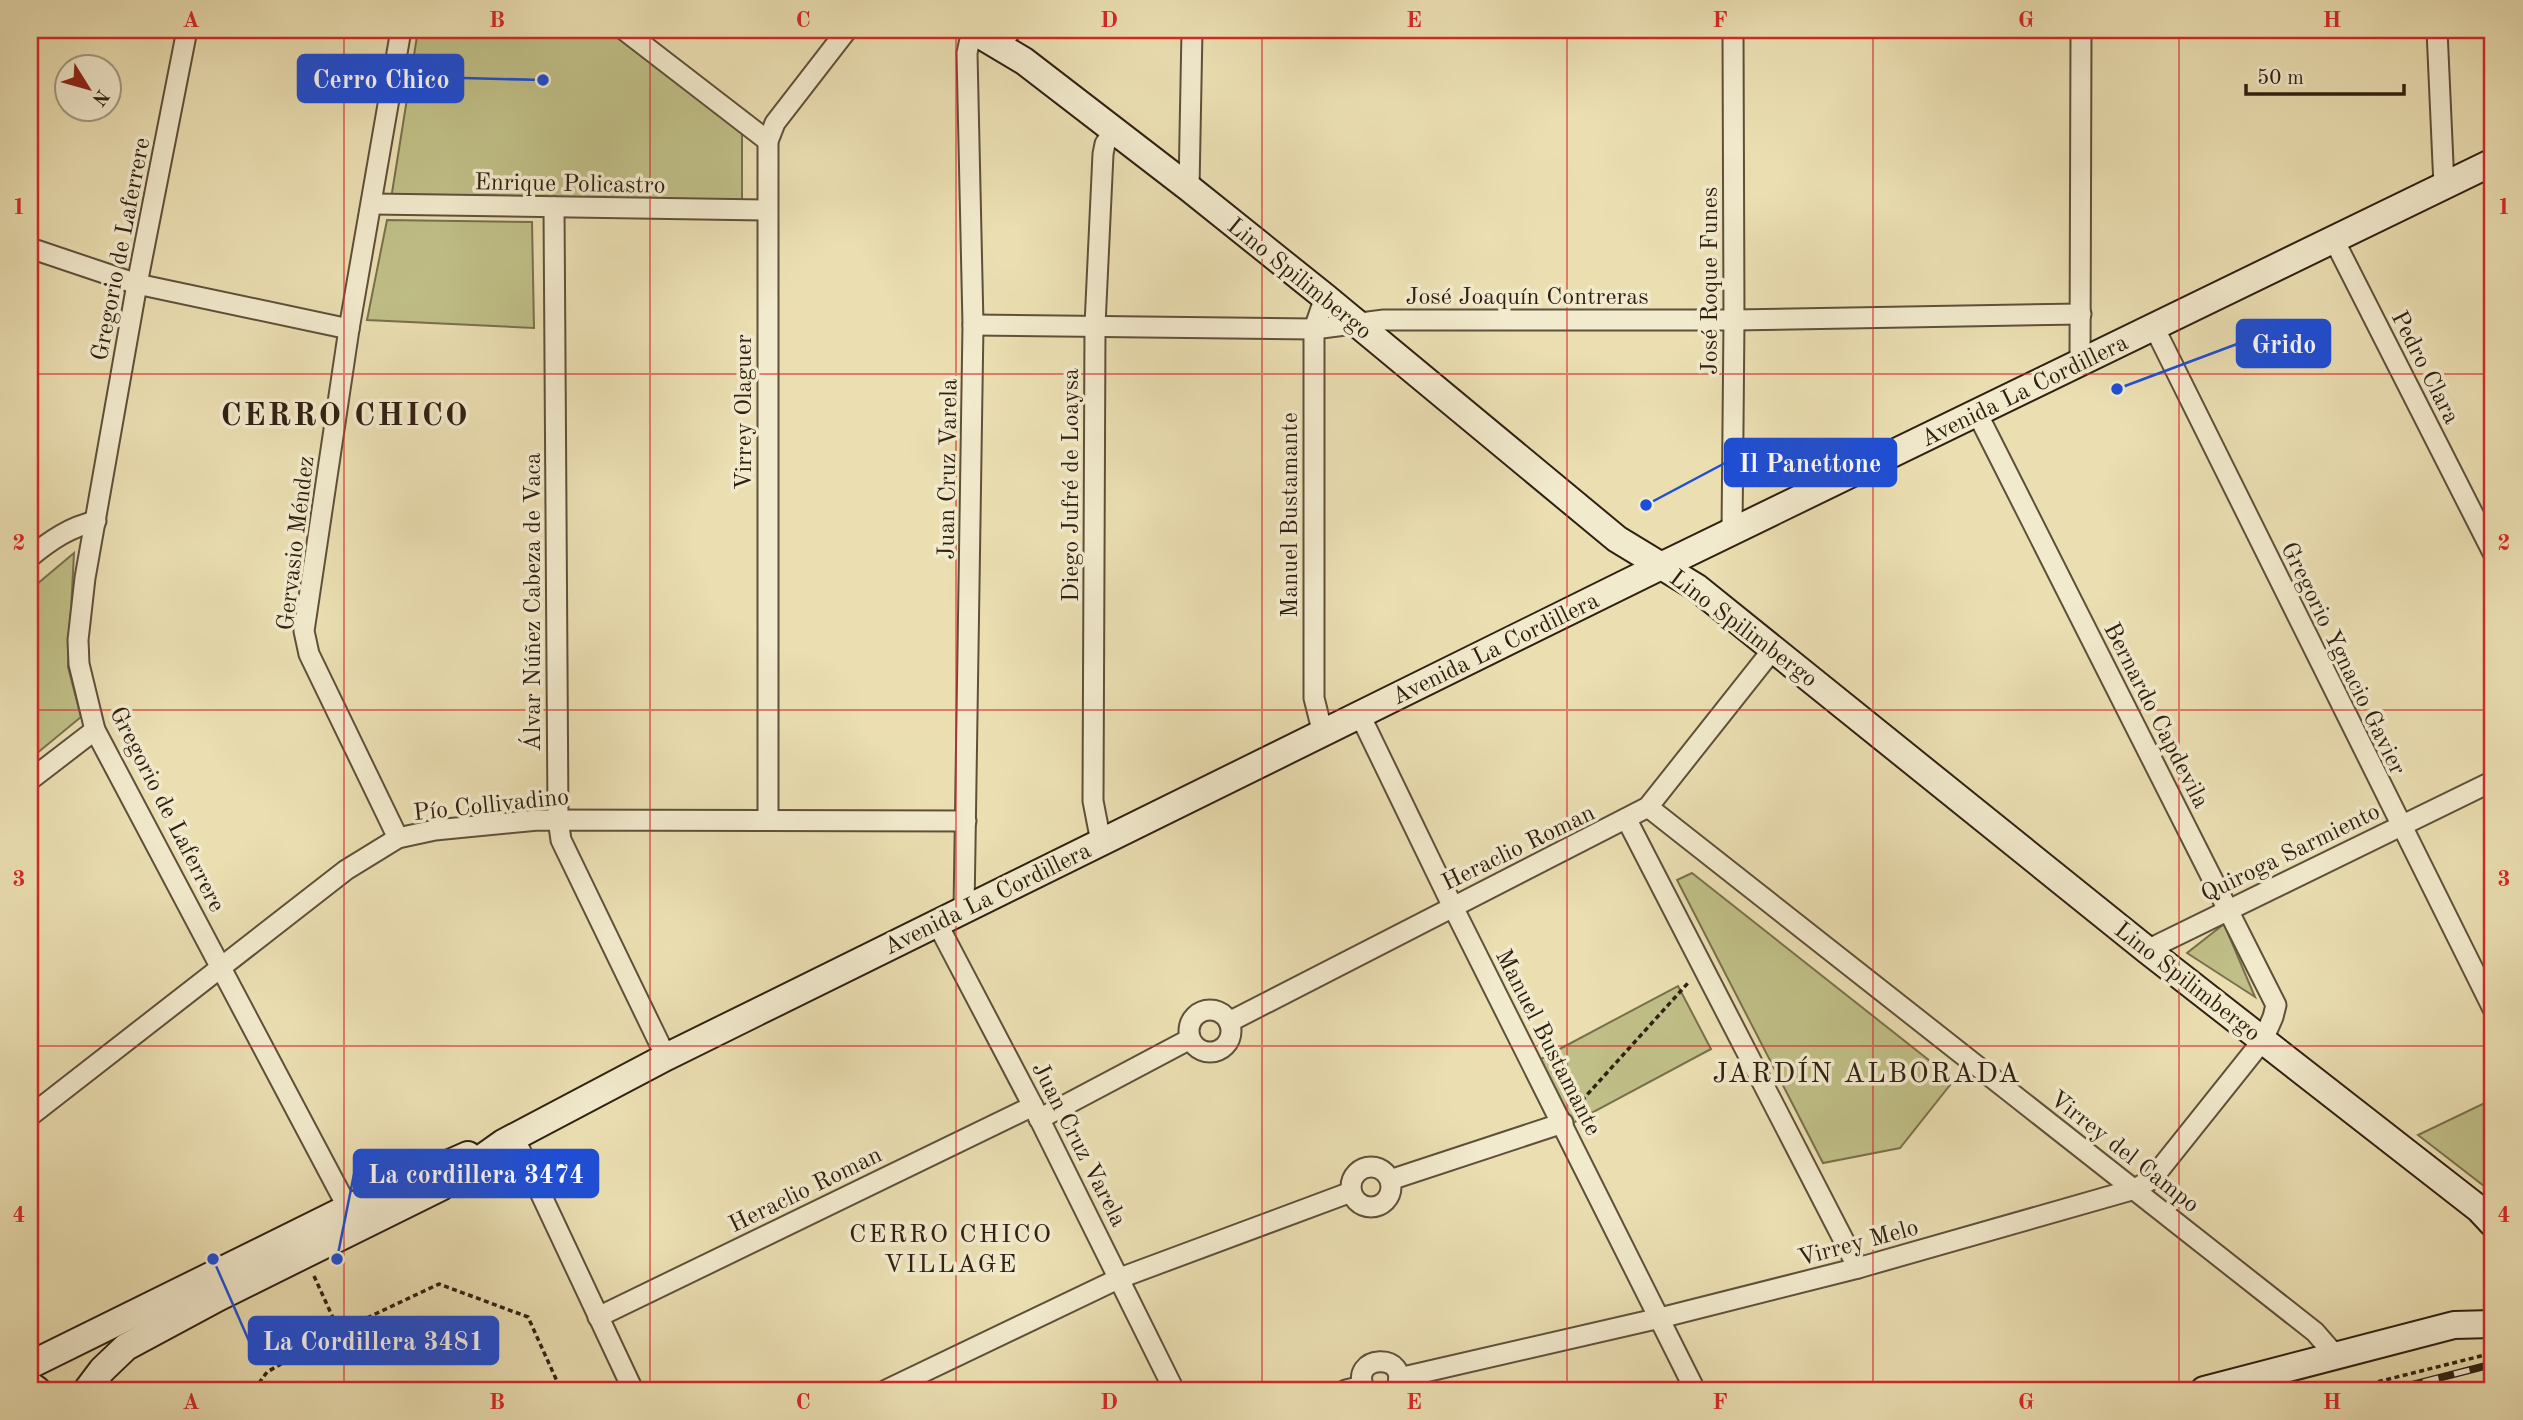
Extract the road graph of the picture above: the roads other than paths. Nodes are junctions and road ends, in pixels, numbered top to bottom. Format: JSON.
{"nodes":[{"id":1,"x":187,"y":30,"type":"edge"},
{"id":2,"x":401,"y":30,"type":"edge"},
{"id":3,"x":624,"y":30,"type":"edge"},
{"id":4,"x":847,"y":30,"type":"edge"},
{"id":5,"x":972,"y":30,"type":"edge"},
{"id":6,"x":1192,"y":30,"type":"edge"},
{"id":7,"x":1733,"y":30,"type":"edge"},
{"id":8,"x":2081,"y":30,"type":"edge"},
{"id":9,"x":2437,"y":30,"type":"edge"},
{"id":10,"x":1005,"y":37,"type":"edge"},
{"id":11,"x":1114,"y":131,"type":"junction"},
{"id":12,"x":768,"y":141,"type":"junction"},
{"id":13,"x":2493,"y":162,"type":"edge"},
{"id":14,"x":2444,"y":186,"type":"junction"},
{"id":15,"x":1189,"y":188,"type":"junction"},
{"id":16,"x":373,"y":204,"type":"junction"},
{"id":17,"x":554,"y":207,"type":"junction"},
{"id":18,"x":767,"y":210,"type":"junction"},
{"id":19,"x":2334,"y":240,"type":"junction"},
{"id":20,"x":30,"y":248,"type":"edge"},
{"id":21,"x":137,"y":284,"type":"junction"},
{"id":22,"x":1325,"y":297,"type":"junction"},
{"id":23,"x":2081,"y":314,"type":"junction"},
{"id":24,"x":1734,"y":320,"type":"junction"},
{"id":25,"x":1357,"y":324,"type":"junction"},
{"id":26,"x":973,"y":325,"type":"junction"},
{"id":27,"x":1095,"y":325,"type":"junction"},
{"id":28,"x":2154,"y":327,"type":"junction"},
{"id":29,"x":349,"y":329,"type":"junction"},
{"id":30,"x":1314,"y":329,"type":"junction"},
{"id":31,"x":2080,"y":363,"type":"junction"},
{"id":32,"x":1976,"y":413,"type":"junction"},
{"id":33,"x":96,"y":521,"type":"junction"},
{"id":34,"x":1732,"y":532,"type":"junction"},
{"id":35,"x":2493,"y":553,"type":"edge"},
{"id":36,"x":30,"y":556,"type":"edge"},
{"id":37,"x":1661,"y":566,"type":"junction"},
{"id":38,"x":1774,"y":648,"type":"junction"},
{"id":39,"x":1360,"y":715,"type":"junction"},
{"id":40,"x":95,"y":730,"type":"junction"},
{"id":41,"x":1322,"y":734,"type":"junction"},
{"id":42,"x":30,"y":780,"type":"edge"},
{"id":43,"x":2493,"y":781,"type":"edge"},
{"id":44,"x":1648,"y":807,"type":"junction"},
{"id":45,"x":558,"y":819,"type":"junction"},
{"id":46,"x":768,"y":820,"type":"junction"},
{"id":47,"x":1627,"y":820,"type":"junction"},
{"id":48,"x":966,"y":821,"type":"junction"},
{"id":49,"x":2400,"y":826,"type":"junction"},
{"id":50,"x":398,"y":838,"type":"junction"},
{"id":51,"x":1101,"y":842,"type":"junction"},
{"id":52,"x":1453,"y":907,"type":"junction"},
{"id":53,"x":2227,"y":908,"type":"junction"},
{"id":54,"x":964,"y":910,"type":"junction"},
{"id":55,"x":937,"y":923,"type":"junction"},
{"id":56,"x":2147,"y":950,"type":"junction"},
{"id":57,"x":222,"y":966,"type":"junction"},
{"id":58,"x":2493,"y":1009,"type":"edge"},
{"id":59,"x":1229,"y":1022,"type":"junction"},
{"id":60,"x":1190,"y":1040,"type":"junction"},
{"id":61,"x":2263,"y":1040,"type":"junction"},
{"id":62,"x":666,"y":1057,"type":"junction"},
{"id":63,"x":1036,"y":1112,"type":"junction"},
{"id":64,"x":30,"y":1116,"type":"edge"},
{"id":65,"x":1563,"y":1123,"type":"junction"},
{"id":66,"x":508,"y":1140,"type":"junction"},
{"id":67,"x":1390,"y":1180,"type":"junction"},
{"id":68,"x":2135,"y":1189,"type":"junction"},
{"id":69,"x":1351,"y":1192,"type":"junction"},
{"id":70,"x":348,"y":1208,"type":"junction"},
{"id":71,"x":2488,"y":1216,"type":"edge"},
{"id":72,"x":1858,"y":1268,"type":"junction"},
{"id":73,"x":1120,"y":1278,"type":"junction"},
{"id":74,"x":2493,"y":1304,"type":"edge"},
{"id":75,"x":598,"y":1317,"type":"junction"},
{"id":76,"x":1660,"y":1318,"type":"junction"},
{"id":77,"x":2493,"y":1324,"type":"edge"},
{"id":78,"x":2454,"y":1325,"type":"junction"},
{"id":79,"x":2335,"y":1355,"type":"junction"},
{"id":80,"x":30,"y":1365,"type":"edge"},
{"id":81,"x":1397,"y":1384,"type":"edge"},
{"id":82,"x":30,"y":1385,"type":"edge"},
{"id":83,"x":1358,"y":1389,"type":"edge"},
{"id":84,"x":37,"y":1390,"type":"edge"},
{"id":85,"x":87,"y":1390,"type":"edge"},
{"id":86,"x":634,"y":1390,"type":"edge"},
{"id":87,"x":886,"y":1390,"type":"edge"},
{"id":88,"x":1174,"y":1390,"type":"edge"},
{"id":89,"x":1695,"y":1390,"type":"edge"},
{"id":90,"x":2204,"y":1390,"type":"edge"}],
"edges":[{"from":1,"to":21,"type":"street","name":"Gregorio de Laferrere"},
{"from":2,"to":16,"type":"street","name":"Gervasio Méndez"},
{"from":3,"to":12,"type":"street"},
{"from":4,"to":12,"type":"street","name":"Virrey Olaguer"},
{"from":5,"to":10,"type":"main road","name":"Lino Spilimbergo"},
{"from":5,"to":26,"type":"street","name":"Juan Cruz Varela"},
{"from":6,"to":15,"type":"street"},
{"from":7,"to":24,"type":"street","name":"José Roque Funes"},
{"from":8,"to":23,"type":"street"},
{"from":9,"to":14,"type":"street"},
{"from":10,"to":11,"type":"main road","name":"Lino Spilimbergo"},
{"from":11,"to":15,"type":"main road","name":"Lino Spilimbergo"},
{"from":11,"to":27,"type":"street","name":"Diego Jufré de Loaysa"},
{"from":12,"to":18,"type":"street","name":"Virrey Olaguer"},
{"from":13,"to":14,"type":"main road","name":"Avenida La Cordillera"},
{"from":14,"to":19,"type":"main road","name":"Avenida La Cordillera"},
{"from":15,"to":22,"type":"main road","name":"Lino Spilimbergo"},
{"from":16,"to":17,"type":"street","name":"Enrique Policastro"},
{"from":16,"to":29,"type":"street","name":"Gervasio Méndez"},
{"from":17,"to":18,"type":"street","name":"Enrique Policastro"},
{"from":17,"to":45,"type":"street","name":"Álvar Núñez Cabeza de Vaca"},
{"from":18,"to":46,"type":"street","name":"Virrey Olaguer"},
{"from":19,"to":28,"type":"main road","name":"Avenida La Cordillera"},
{"from":19,"to":35,"type":"street","name":"Pedro Clara"},
{"from":20,"to":21,"type":"street"},
{"from":21,"to":29,"type":"street"},
{"from":21,"to":33,"type":"street","name":"Gregorio de Laferrere"},
{"from":22,"to":25,"type":"main road","name":"Lino Spilimbergo"},
{"from":22,"to":30,"type":"street","name":"Manuel Bustamante"},
{"from":23,"to":24,"type":"street","name":"José Joaquín Contreras"},
{"from":23,"to":31,"type":"street"},
{"from":24,"to":25,"type":"street","name":"José Joaquín Contreras"},
{"from":24,"to":34,"type":"street","name":"José Roque Funes"},
{"from":25,"to":30,"type":"street","name":"José Joaquín Contreras"},
{"from":25,"to":37,"type":"main road","name":"Lino Spilimbergo"},
{"from":26,"to":27,"type":"street","name":"José Joaquín Contreras"},
{"from":26,"to":48,"type":"street","name":"Juan Cruz Varela"},
{"from":27,"to":30,"type":"street","name":"José Joaquín Contreras"},
{"from":27,"to":51,"type":"street","name":"Diego Jufré de Loaysa"},
{"from":28,"to":31,"type":"main road","name":"Avenida La Cordillera"},
{"from":28,"to":49,"type":"street","name":"Gregorio Ygnacio Gavier"},
{"from":29,"to":50,"type":"street","name":"Gervasio Méndez"},
{"from":30,"to":41,"type":"street","name":"Manuel Bustamante"},
{"from":31,"to":32,"type":"main road","name":"Avenida La Cordillera"},
{"from":32,"to":34,"type":"main road","name":"Avenida La Cordillera"},
{"from":32,"to":53,"type":"street","name":"Bernardo Capdevila"},
{"from":33,"to":36,"type":"street"},
{"from":33,"to":40,"type":"street","name":"Gregorio de Laferrere"},
{"from":34,"to":37,"type":"main road","name":"Avenida La Cordillera"},
{"from":37,"to":38,"type":"main road","name":"Lino Spilimbergo"},
{"from":37,"to":39,"type":"main road","name":"Avenida La Cordillera"},
{"from":38,"to":44,"type":"street","name":"Heraclio Roman"},
{"from":38,"to":56,"type":"main road","name":"Lino Spilimbergo"},
{"from":39,"to":41,"type":"main road","name":"Avenida La Cordillera"},
{"from":39,"to":52,"type":"street","name":"Manuel Bustamante"},
{"from":40,"to":42,"type":"street"},
{"from":40,"to":57,"type":"street","name":"Gregorio de Laferrere"},
{"from":41,"to":51,"type":"main road","name":"Avenida La Cordillera"},
{"from":43,"to":49,"type":"street","name":"Quiroga Sarmiento"},
{"from":44,"to":47,"type":"street","name":"Heraclio Roman"},
{"from":44,"to":68,"type":"street","name":"Virrey del Campo"},
{"from":45,"to":46,"type":"street","name":"Pío Collivadino"},
{"from":45,"to":50,"type":"street","name":"Pío Collivadino"},
{"from":45,"to":62,"type":"street","name":"Álvar Núñez Cabeza de Vaca"},
{"from":46,"to":48,"type":"street","name":"Pío Collivadino"},
{"from":47,"to":52,"type":"street","name":"Heraclio Roman"},
{"from":47,"to":72,"type":"street"},
{"from":48,"to":54,"type":"street","name":"Juan Cruz Varela"},
{"from":49,"to":53,"type":"street","name":"Quiroga Sarmiento"},
{"from":49,"to":58,"type":"street","name":"Gregorio Ygnacio Gavier"},
{"from":50,"to":57,"type":"street","name":"Pío Collivadino"},
{"from":51,"to":54,"type":"main road","name":"Avenida La Cordillera"},
{"from":52,"to":59,"type":"street","name":"Heraclio Roman"},
{"from":52,"to":65,"type":"street","name":"Manuel Bustamante"},
{"from":53,"to":56,"type":"street","name":"Quiroga Sarmiento"},
{"from":53,"to":61,"type":"street","name":"Bernardo Capdevila"},
{"from":54,"to":55,"type":"main road","name":"Avenida La Cordillera"},
{"from":55,"to":62,"type":"main road","name":"Avenida La Cordillera"},
{"from":55,"to":63,"type":"street","name":"Juan Cruz Varela"},
{"from":56,"to":61,"type":"main road","name":"Lino Spilimbergo"},
{"from":57,"to":64,"type":"street","name":"Pío Collivadino"},
{"from":57,"to":70,"type":"street","name":"Gregorio de Laferrere"},
{"from":59,"to":60,"type":"street"},
{"from":59,"to":60,"type":"street"},
{"from":60,"to":63,"type":"street","name":"Heraclio Roman"},
{"from":61,"to":68,"type":"street","name":"Virrey Melo"},
{"from":61,"to":71,"type":"main road","name":"Lino Spilimbergo"},
{"from":62,"to":66,"type":"main road","name":"Avenida La Cordillera"},
{"from":63,"to":73,"type":"street","name":"Juan Cruz Varela"},
{"from":63,"to":75,"type":"street","name":"Heraclio Roman"},
{"from":65,"to":67,"type":"street"},
{"from":65,"to":76,"type":"street","name":"Manuel Bustamante"},
{"from":66,"to":70,"type":"main road","name":"Avenida La Cordillera"},
{"from":66,"to":75,"type":"street"},
{"from":66,"to":85,"type":"main road","name":"Avenida La Cordillera"},
{"from":67,"to":69,"type":"street"},
{"from":67,"to":69,"type":"street"},
{"from":68,"to":72,"type":"street","name":"Virrey Melo"},
{"from":68,"to":79,"type":"street","name":"Virrey del Campo"},
{"from":69,"to":73,"type":"street"},
{"from":70,"to":80,"type":"main road","name":"Avenida La Cordillera"},
{"from":72,"to":76,"type":"street","name":"Virrey Melo"},
{"from":73,"to":87,"type":"street"},
{"from":73,"to":88,"type":"street","name":"Juan Cruz Varela"},
{"from":74,"to":78,"type":"main road"},
{"from":75,"to":86,"type":"street"},
{"from":76,"to":81,"type":"street","name":"Virrey Melo"},
{"from":76,"to":89,"type":"street","name":"Manuel Bustamante"},
{"from":77,"to":78,"type":"main road"},
{"from":78,"to":79,"type":"main road"},
{"from":79,"to":90,"type":"main road"},
{"from":81,"to":83,"type":"street","name":"Virrey Melo"},
{"from":82,"to":84,"type":"main road"}]}
